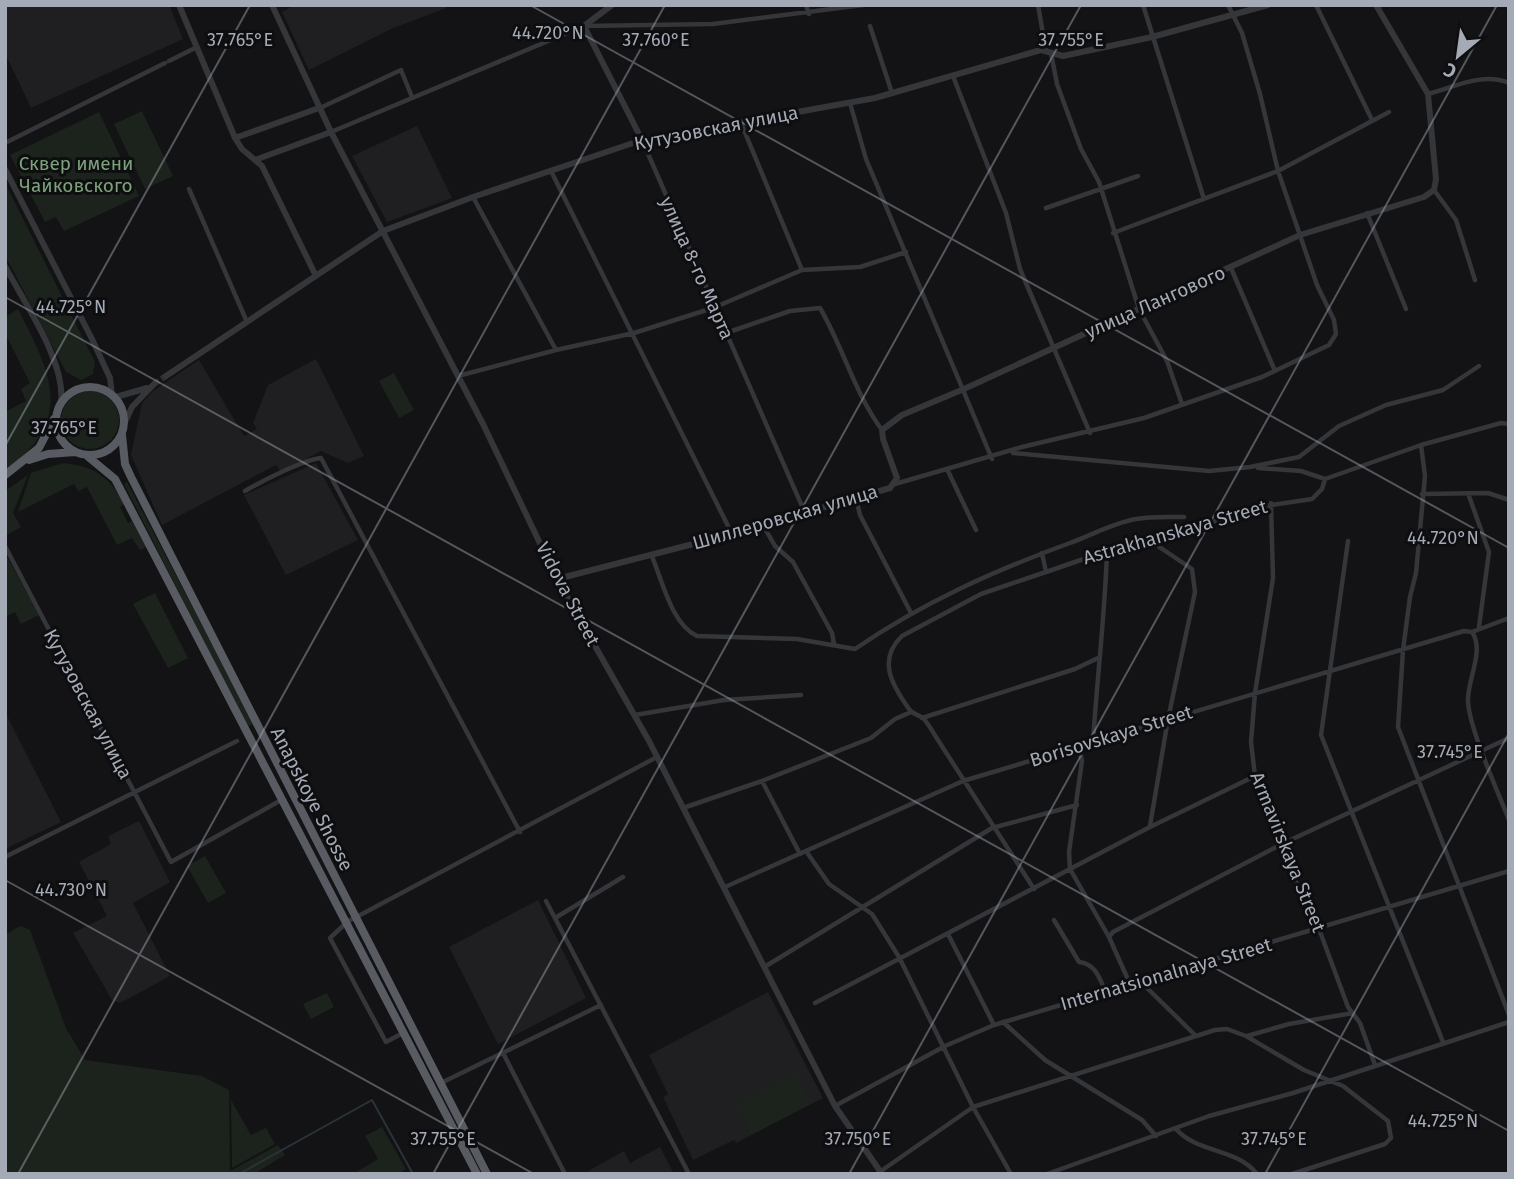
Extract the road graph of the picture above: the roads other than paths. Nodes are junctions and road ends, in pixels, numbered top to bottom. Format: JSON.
{"nodes":[{"id":1,"x":178,"y":5,"type":"edge"},
{"id":2,"x":272,"y":5,"type":"edge"},
{"id":3,"x":612,"y":5,"type":"edge"},
{"id":4,"x":806,"y":5,"type":"edge"},
{"id":5,"x":863,"y":5,"type":"edge"},
{"id":6,"x":1038,"y":5,"type":"edge"},
{"id":7,"x":1143,"y":5,"type":"edge"},
{"id":8,"x":1228,"y":5,"type":"edge"},
{"id":9,"x":1268,"y":5,"type":"edge"},
{"id":10,"x":1316,"y":5,"type":"edge"},
{"id":11,"x":1376,"y":5,"type":"edge"},
{"id":12,"x":855,"y":6,"type":"edge"},
{"id":13,"x":809,"y":14,"type":"junction"},
{"id":14,"x":1234,"y":16,"type":"junction"},
{"id":15,"x":584,"y":26,"type":"junction"},
{"id":16,"x":870,"y":26,"type":"dead end"},
{"id":17,"x":1152,"y":37,"type":"junction"},
{"id":18,"x":195,"y":48,"type":"junction"},
{"id":19,"x":1049,"y":52,"type":"junction"},
{"id":20,"x":953,"y":76,"type":"junction"},
{"id":21,"x":1509,"y":82,"type":"edge"},
{"id":22,"x":892,"y":93,"type":"junction"},
{"id":23,"x":1429,"y":94,"type":"junction"},
{"id":24,"x":412,"y":97,"type":"junction"},
{"id":25,"x":850,"y":103,"type":"junction"},
{"id":26,"x":319,"y":108,"type":"junction"},
{"id":27,"x":1389,"y":112,"type":"dead end"},
{"id":28,"x":1372,"y":120,"type":"junction"},
{"id":29,"x":741,"y":122,"type":"junction"},
{"id":30,"x":331,"y":132,"type":"junction"},
{"id":31,"x":235,"y":138,"type":"junction"},
{"id":32,"x":642,"y":140,"type":"junction"},
{"id":33,"x":5,"y":144,"type":"edge"},
{"id":34,"x":255,"y":160,"type":"junction"},
{"id":35,"x":5,"y":169,"type":"edge"},
{"id":36,"x":551,"y":171,"type":"junction"},
{"id":37,"x":1278,"y":171,"type":"junction"},
{"id":38,"x":1138,"y":176,"type":"dead end"},
{"id":39,"x":1101,"y":187,"type":"junction"},
{"id":40,"x":188,"y":188,"type":"dead end"},
{"id":41,"x":1434,"y":190,"type":"junction"},
{"id":42,"x":473,"y":197,"type":"junction"},
{"id":43,"x":1203,"y":199,"type":"junction"},
{"id":44,"x":1046,"y":208,"type":"dead end"},
{"id":45,"x":1367,"y":213,"type":"junction"},
{"id":46,"x":383,"y":231,"type":"junction"},
{"id":47,"x":1113,"y":233,"type":"junction"},
{"id":48,"x":1300,"y":235,"type":"junction"},
{"id":49,"x":906,"y":252,"type":"junction"},
{"id":50,"x":5,"y":266,"type":"edge"},
{"id":51,"x":1231,"y":268,"type":"junction"},
{"id":52,"x":802,"y":270,"type":"junction"},
{"id":53,"x":316,"y":276,"type":"junction"},
{"id":54,"x":1475,"y":280,"type":"dead end"},
{"id":55,"x":713,"y":308,"type":"junction"},
{"id":56,"x":1139,"y":309,"type":"junction"},
{"id":57,"x":1406,"y":309,"type":"dead end"},
{"id":58,"x":247,"y":322,"type":"junction"},
{"id":59,"x":634,"y":333,"type":"junction"},
{"id":60,"x":726,"y":333,"type":"junction"},
{"id":61,"x":1052,"y":348,"type":"junction"},
{"id":62,"x":556,"y":349,"type":"junction"},
{"id":63,"x":1479,"y":366,"type":"dead end"},
{"id":64,"x":1275,"y":371,"type":"junction"},
{"id":65,"x":166,"y":376,"type":"tunnel mouth"},
{"id":66,"x":458,"y":376,"type":"junction"},
{"id":67,"x":964,"y":389,"type":"junction"},
{"id":68,"x":114,"y":395,"type":"junction"},
{"id":69,"x":61,"y":403,"type":"junction"},
{"id":70,"x":1182,"y":404,"type":"junction"},
{"id":71,"x":57,"y":413,"type":"junction"},
{"id":72,"x":125,"y":422,"type":"junction"},
{"id":73,"x":1509,"y":424,"type":"edge"},
{"id":74,"x":882,"y":430,"type":"junction"},
{"id":75,"x":1090,"y":433,"type":"junction"},
{"id":76,"x":122,"y":435,"type":"junction"},
{"id":77,"x":1421,"y":445,"type":"junction"},
{"id":78,"x":1011,"y":452,"type":"junction"},
{"id":79,"x":83,"y":454,"type":"junction"},
{"id":80,"x":992,"y":458,"type":"junction"},
{"id":81,"x":26,"y":460,"type":"junction"},
{"id":82,"x":1251,"y":467,"type":"junction"},
{"id":83,"x":948,"y":471,"type":"junction"},
{"id":84,"x":5,"y":475,"type":"edge"},
{"id":85,"x":1325,"y":479,"type":"junction"},
{"id":86,"x":895,"y":484,"type":"junction"},
{"id":87,"x":245,"y":491,"type":"dead end"},
{"id":88,"x":1422,"y":494,"type":"junction"},
{"id":89,"x":1469,"y":496,"type":"junction"},
{"id":90,"x":856,"y":498,"type":"junction"},
{"id":91,"x":1509,"y":500,"type":"edge"},
{"id":92,"x":1271,"y":503,"type":"junction"},
{"id":93,"x":805,"y":513,"type":"junction"},
{"id":94,"x":1184,"y":517,"type":"dead end"},
{"id":95,"x":763,"y":525,"type":"junction"},
{"id":96,"x":976,"y":530,"type":"dead end"},
{"id":97,"x":732,"y":534,"type":"junction"},
{"id":98,"x":1149,"y":540,"type":"junction"},
{"id":99,"x":1348,"y":541,"type":"dead end"},
{"id":100,"x":5,"y":546,"type":"edge"},
{"id":101,"x":1107,"y":551,"type":"junction"},
{"id":102,"x":1042,"y":553,"type":"junction"},
{"id":103,"x":651,"y":554,"type":"junction"},
{"id":104,"x":1046,"y":572,"type":"junction"},
{"id":105,"x":557,"y":579,"type":"junction"},
{"id":106,"x":911,"y":613,"type":"junction"},
{"id":107,"x":1509,"y":618,"type":"edge"},
{"id":108,"x":1479,"y":627,"type":"junction"},
{"id":109,"x":1472,"y":632,"type":"junction"},
{"id":110,"x":834,"y":644,"type":"junction"},
{"id":111,"x":1403,"y":650,"type":"junction"},
{"id":112,"x":1099,"y":657,"type":"junction"},
{"id":113,"x":1332,"y":670,"type":"junction"},
{"id":114,"x":1255,"y":693,"type":"junction"},
{"id":115,"x":801,"y":695,"type":"dead end"},
{"id":116,"x":911,"y":712,"type":"junction"},
{"id":117,"x":635,"y":715,"type":"junction"},
{"id":118,"x":922,"y":718,"type":"junction"},
{"id":119,"x":1168,"y":719,"type":"junction"},
{"id":120,"x":1509,"y":738,"type":"edge"},
{"id":121,"x":237,"y":741,"type":"dead end"},
{"id":122,"x":1093,"y":743,"type":"junction"},
{"id":123,"x":1079,"y":747,"type":"junction"},
{"id":124,"x":1483,"y":750,"type":"junction"},
{"id":125,"x":657,"y":757,"type":"junction"},
{"id":126,"x":1255,"y":776,"type":"junction"},
{"id":127,"x":762,"y":781,"type":"junction"},
{"id":128,"x":963,"y":781,"type":"junction"},
{"id":129,"x":1418,"y":781,"type":"junction"},
{"id":130,"x":134,"y":792,"type":"junction"},
{"id":131,"x":284,"y":799,"type":"junction"},
{"id":132,"x":1077,"y":805,"type":"junction"},
{"id":133,"x":684,"y":808,"type":"junction"},
{"id":134,"x":1350,"y":814,"type":"junction"},
{"id":135,"x":1509,"y":820,"type":"edge"},
{"id":136,"x":1150,"y":827,"type":"junction"},
{"id":137,"x":992,"y":828,"type":"junction"},
{"id":138,"x":520,"y":832,"type":"junction"},
{"id":139,"x":1284,"y":843,"type":"junction"},
{"id":140,"x":803,"y":853,"type":"junction"},
{"id":141,"x":5,"y":857,"type":"edge"},
{"id":142,"x":1070,"y":869,"type":"junction"},
{"id":143,"x":1509,"y":871,"type":"edge"},
{"id":144,"x":623,"y":877,"type":"dead end"},
{"id":145,"x":1458,"y":886,"type":"junction"},
{"id":146,"x":725,"y":887,"type":"junction"},
{"id":147,"x":1034,"y":888,"type":"junction"},
{"id":148,"x":546,"y":901,"type":"dead end"},
{"id":149,"x":861,"y":906,"type":"junction"},
{"id":150,"x":1389,"y":908,"type":"junction"},
{"id":151,"x":555,"y":918,"type":"junction"},
{"id":152,"x":351,"y":920,"type":"junction"},
{"id":153,"x":1054,"y":920,"type":"dead end"},
{"id":154,"x":1319,"y":929,"type":"junction"},
{"id":155,"x":948,"y":934,"type":"junction"},
{"id":156,"x":1109,"y":937,"type":"junction"},
{"id":157,"x":899,"y":957,"type":"junction"},
{"id":158,"x":766,"y":966,"type":"junction"},
{"id":159,"x":1141,"y":982,"type":"junction"},
{"id":160,"x":1130,"y":984,"type":"junction"},
{"id":161,"x":1106,"y":992,"type":"junction"},
{"id":162,"x":815,"y":1003,"type":"dead end"},
{"id":163,"x":601,"y":1005,"type":"junction"},
{"id":164,"x":1353,"y":1013,"type":"junction"},
{"id":165,"x":1509,"y":1015,"type":"edge"},
{"id":166,"x":1003,"y":1022,"type":"junction"},
{"id":167,"x":1509,"y":1022,"type":"edge"},
{"id":168,"x":994,"y":1025,"type":"junction"},
{"id":169,"x":403,"y":1033,"type":"junction"},
{"id":170,"x":1196,"y":1036,"type":"junction"},
{"id":171,"x":1246,"y":1036,"type":"junction"},
{"id":172,"x":1443,"y":1042,"type":"junction"},
{"id":173,"x":945,"y":1046,"type":"junction"},
{"id":174,"x":503,"y":1053,"type":"junction"},
{"id":175,"x":1375,"y":1065,"type":"junction"},
{"id":176,"x":1073,"y":1077,"type":"junction"},
{"id":177,"x":1329,"y":1080,"type":"junction"},
{"id":178,"x":440,"y":1083,"type":"junction"},
{"id":179,"x":432,"y":1088,"type":"junction"},
{"id":180,"x":835,"y":1106,"type":"junction"},
{"id":181,"x":973,"y":1107,"type":"junction"},
{"id":182,"x":1176,"y":1129,"type":"junction"},
{"id":183,"x":1156,"y":1136,"type":"junction"},
{"id":184,"x":881,"y":1172,"type":"edge"},
{"id":185,"x":1295,"y":1173,"type":"edge"},
{"id":186,"x":477,"y":1174,"type":"edge"},
{"id":187,"x":487,"y":1174,"type":"edge"},
{"id":188,"x":565,"y":1174,"type":"edge"},
{"id":189,"x":689,"y":1174,"type":"edge"},
{"id":190,"x":1011,"y":1174,"type":"edge"},
{"id":191,"x":1047,"y":1174,"type":"edge"},
{"id":192,"x":1257,"y":1174,"type":"edge"}],
"edges":[{"from":1,"to":18,"type":"street"},
{"from":2,"to":26,"type":"street","name":"Vidova Street"},
{"from":3,"to":15,"type":"street"},
{"from":4,"to":13,"type":"street"},
{"from":5,"to":12,"type":"street"},
{"from":6,"to":19,"type":"street"},
{"from":7,"to":17,"type":"street"},
{"from":8,"to":14,"type":"street"},
{"from":9,"to":14,"type":"street","name":"Кутузовская улица"},
{"from":10,"to":28,"type":"street"},
{"from":11,"to":23,"type":"street"},
{"from":12,"to":13,"type":"street"},
{"from":13,"to":15,"type":"street"},
{"from":14,"to":17,"type":"street","name":"Кутузовская улица"},
{"from":14,"to":37,"type":"street"},
{"from":15,"to":24,"type":"street"},
{"from":15,"to":32,"type":"street","name":"улица 8-го Марта"},
{"from":16,"to":22,"type":"street"},
{"from":17,"to":19,"type":"street","name":"Кутузовская улица"},
{"from":17,"to":43,"type":"street"},
{"from":18,"to":31,"type":"street"},
{"from":18,"to":33,"type":"street"},
{"from":19,"to":20,"type":"street","name":"Кутузовская улица"},
{"from":19,"to":39,"type":"street"},
{"from":20,"to":22,"type":"street","name":"Кутузовская улица"},
{"from":20,"to":61,"type":"street"},
{"from":21,"to":23,"type":"street"},
{"from":22,"to":25,"type":"street","name":"Кутузовская улица"},
{"from":23,"to":41,"type":"street"},
{"from":24,"to":26,"type":"street"},
{"from":24,"to":30,"type":"street"},
{"from":25,"to":29,"type":"street","name":"Кутузовская улица"},
{"from":25,"to":49,"type":"street"},
{"from":26,"to":30,"type":"street","name":"Vidova Street"},
{"from":26,"to":31,"type":"street"},
{"from":27,"to":28,"type":"street"},
{"from":28,"to":37,"type":"street"},
{"from":29,"to":32,"type":"street","name":"Кутузовская улица"},
{"from":29,"to":52,"type":"street"},
{"from":30,"to":34,"type":"street"},
{"from":30,"to":46,"type":"street","name":"Vidova Street"},
{"from":31,"to":34,"type":"street"},
{"from":32,"to":36,"type":"street","name":"Кутузовская улица"},
{"from":32,"to":55,"type":"street","name":"улица 8-го Марта"},
{"from":34,"to":53,"type":"street"},
{"from":35,"to":68,"type":"street"},
{"from":36,"to":42,"type":"street","name":"Кутузовская улица"},
{"from":36,"to":59,"type":"street"},
{"from":37,"to":43,"type":"street"},
{"from":37,"to":48,"type":"street"},
{"from":38,"to":39,"type":"street"},
{"from":39,"to":44,"type":"street"},
{"from":39,"to":47,"type":"street"},
{"from":40,"to":58,"type":"street"},
{"from":41,"to":45,"type":"street","name":"улица Лангового"},
{"from":41,"to":54,"type":"street"},
{"from":42,"to":46,"type":"street","name":"Кутузовская улица"},
{"from":42,"to":62,"type":"street"},
{"from":43,"to":47,"type":"street"},
{"from":45,"to":48,"type":"street","name":"улица Лангового"},
{"from":45,"to":57,"type":"street"},
{"from":46,"to":53,"type":"street","name":"Кутузовская улица"},
{"from":46,"to":66,"type":"street","name":"Vidova Street"},
{"from":47,"to":56,"type":"street"},
{"from":48,"to":51,"type":"street","name":"улица Лангового"},
{"from":48,"to":64,"type":"street","name":"Шиллеровская улица"},
{"from":49,"to":52,"type":"street"},
{"from":49,"to":67,"type":"street"},
{"from":50,"to":69,"type":"street"},
{"from":51,"to":56,"type":"street","name":"улица Лангового"},
{"from":51,"to":64,"type":"street"},
{"from":52,"to":55,"type":"street"},
{"from":53,"to":58,"type":"street","name":"Кутузовская улица"},
{"from":55,"to":59,"type":"street"},
{"from":55,"to":60,"type":"street","name":"улица 8-го Марта"},
{"from":56,"to":61,"type":"street","name":"улица Лангового"},
{"from":56,"to":70,"type":"street"},
{"from":58,"to":65,"type":"street","name":"Кутузовская улица"},
{"from":59,"to":62,"type":"street"},
{"from":59,"to":97,"type":"street"},
{"from":60,"to":74,"type":"street"},
{"from":60,"to":93,"type":"street","name":"улица 8-го Марта"},
{"from":61,"to":67,"type":"street","name":"улица Лангового"},
{"from":61,"to":75,"type":"street"},
{"from":62,"to":66,"type":"street"},
{"from":63,"to":82,"type":"street"},
{"from":64,"to":70,"type":"street","name":"Шиллеровская улица"},
{"from":66,"to":105,"type":"street","name":"Vidova Street"},
{"from":67,"to":74,"type":"street","name":"улица Лангового"},
{"from":67,"to":80,"type":"street"},
{"from":68,"to":69,"type":"highway"},
{"from":68,"to":72,"type":"highway"},
{"from":68,"to":72,"type":"street"},
{"from":69,"to":71,"type":"highway"},
{"from":70,"to":75,"type":"street","name":"Шиллеровская улица"},
{"from":71,"to":79,"type":"highway"},
{"from":71,"to":81,"type":"highway"},
{"from":72,"to":76,"type":"highway"},
{"from":73,"to":77,"type":"street","name":"Astrakhanskaya Street"},
{"from":74,"to":86,"type":"street"},
{"from":75,"to":78,"type":"street","name":"Шиллеровская улица"},
{"from":76,"to":79,"type":"highway"},
{"from":76,"to":152,"type":"highway","name":"Anapskoye Shosse"},
{"from":77,"to":85,"type":"street","name":"Astrakhanskaya Street"},
{"from":77,"to":88,"type":"street"},
{"from":78,"to":80,"type":"street","name":"Шиллеровская улица"},
{"from":78,"to":82,"type":"street","name":"Шиллеровская улица"},
{"from":79,"to":81,"type":"highway"},
{"from":79,"to":131,"type":"highway","name":"Anapskoye Shosse"},
{"from":80,"to":83,"type":"street","name":"Шиллеровская улица"},
{"from":81,"to":84,"type":"highway"},
{"from":82,"to":85,"type":"street"},
{"from":83,"to":86,"type":"street","name":"Шиллеровская улица"},
{"from":83,"to":96,"type":"street"},
{"from":85,"to":92,"type":"street","name":"Astrakhanskaya Street"},
{"from":86,"to":90,"type":"street","name":"Шиллеровская улица"},
{"from":87,"to":138,"type":"street"},
{"from":88,"to":89,"type":"street"},
{"from":88,"to":111,"type":"street"},
{"from":89,"to":91,"type":"street"},
{"from":89,"to":108,"type":"street"},
{"from":90,"to":93,"type":"street","name":"Шиллеровская улица"},
{"from":90,"to":106,"type":"street"},
{"from":92,"to":98,"type":"street","name":"Astrakhanskaya Street"},
{"from":92,"to":114,"type":"street","name":"Armavirskaya Street"},
{"from":93,"to":95,"type":"street","name":"Шиллеровская улица"},
{"from":94,"to":102,"type":"street","name":"Astrakhanskaya Street"},
{"from":95,"to":97,"type":"street","name":"Шиллеровская улица"},
{"from":95,"to":110,"type":"street"},
{"from":97,"to":103,"type":"street","name":"Шиллеровская улица"},
{"from":98,"to":101,"type":"street","name":"Astrakhanskaya Street"},
{"from":98,"to":119,"type":"street"},
{"from":99,"to":113,"type":"street"},
{"from":100,"to":130,"type":"street","name":"Кутузовская улица"},
{"from":101,"to":104,"type":"street","name":"Astrakhanskaya Street"},
{"from":101,"to":112,"type":"street"},
{"from":102,"to":104,"type":"street"},
{"from":102,"to":106,"type":"street","name":"Astrakhanskaya Street"},
{"from":103,"to":105,"type":"street","name":"Шиллеровская улица"},
{"from":103,"to":110,"type":"street","name":"Astrakhanskaya Street"},
{"from":104,"to":116,"type":"street","name":"Astrakhanskaya Street"},
{"from":105,"to":117,"type":"street","name":"Vidova Street"},
{"from":106,"to":110,"type":"street","name":"Astrakhanskaya Street"},
{"from":107,"to":108,"type":"street","name":"Borisovskaya Street"},
{"from":108,"to":109,"type":"street","name":"Borisovskaya Street"},
{"from":109,"to":111,"type":"street","name":"Borisovskaya Street"},
{"from":109,"to":124,"type":"street"},
{"from":111,"to":113,"type":"street","name":"Borisovskaya Street"},
{"from":111,"to":129,"type":"street"},
{"from":112,"to":118,"type":"street"},
{"from":112,"to":122,"type":"street"},
{"from":113,"to":114,"type":"street","name":"Borisovskaya Street"},
{"from":113,"to":134,"type":"street"},
{"from":114,"to":119,"type":"street","name":"Borisovskaya Street"},
{"from":114,"to":126,"type":"street","name":"Armavirskaya Street"},
{"from":115,"to":117,"type":"street"},
{"from":116,"to":118,"type":"street"},
{"from":116,"to":127,"type":"street"},
{"from":117,"to":125,"type":"street","name":"Vidova Street"},
{"from":118,"to":128,"type":"street"},
{"from":119,"to":122,"type":"street","name":"Borisovskaya Street"},
{"from":119,"to":136,"type":"street"},
{"from":120,"to":124,"type":"street"},
{"from":121,"to":130,"type":"street"},
{"from":122,"to":123,"type":"street","name":"Borisovskaya Street"},
{"from":123,"to":128,"type":"street","name":"Borisovskaya Street"},
{"from":123,"to":132,"type":"street"},
{"from":124,"to":129,"type":"street"},
{"from":124,"to":135,"type":"street"},
{"from":125,"to":133,"type":"street","name":"Vidova Street"},
{"from":125,"to":138,"type":"street"},
{"from":126,"to":136,"type":"street"},
{"from":126,"to":139,"type":"street","name":"Armavirskaya Street"},
{"from":127,"to":133,"type":"street"},
{"from":127,"to":140,"type":"street"},
{"from":128,"to":137,"type":"street"},
{"from":128,"to":140,"type":"street","name":"Borisovskaya Street"},
{"from":129,"to":134,"type":"street"},
{"from":129,"to":145,"type":"street"},
{"from":130,"to":131,"type":"street","name":"Кутузовская улица"},
{"from":130,"to":141,"type":"street"},
{"from":131,"to":152,"type":"highway","name":"Anapskoye Shosse"},
{"from":132,"to":137,"type":"street"},
{"from":132,"to":142,"type":"street"},
{"from":133,"to":146,"type":"street","name":"Vidova Street"},
{"from":134,"to":139,"type":"street"},
{"from":134,"to":150,"type":"street"},
{"from":136,"to":142,"type":"street"},
{"from":137,"to":147,"type":"street"},
{"from":137,"to":149,"type":"street"},
{"from":138,"to":152,"type":"street"},
{"from":139,"to":154,"type":"street","name":"Armavirskaya Street"},
{"from":139,"to":156,"type":"street"},
{"from":140,"to":146,"type":"street","name":"Borisovskaya Street"},
{"from":140,"to":149,"type":"street"},
{"from":142,"to":147,"type":"street"},
{"from":142,"to":156,"type":"street"},
{"from":143,"to":145,"type":"street","name":"Internatsionalnaya Street"},
{"from":144,"to":151,"type":"street"},
{"from":145,"to":150,"type":"street","name":"Internatsionalnaya Street"},
{"from":145,"to":165,"type":"street"},
{"from":146,"to":158,"type":"street","name":"Vidova Street"},
{"from":147,"to":155,"type":"street"},
{"from":148,"to":151,"type":"street"},
{"from":149,"to":157,"type":"street"},
{"from":149,"to":158,"type":"street"},
{"from":150,"to":154,"type":"street","name":"Internatsionalnaya Street"},
{"from":150,"to":172,"type":"street"},
{"from":151,"to":163,"type":"street"},
{"from":152,"to":169,"type":"highway","name":"Anapskoye Shosse"},
{"from":152,"to":169,"type":"street"},
{"from":152,"to":178,"type":"highway","name":"Anapskoye Shosse"},
{"from":153,"to":161,"type":"street"},
{"from":154,"to":159,"type":"street","name":"Internatsionalnaya Street"},
{"from":154,"to":164,"type":"street","name":"Armavirskaya Street"},
{"from":155,"to":157,"type":"street"},
{"from":155,"to":168,"type":"street"},
{"from":156,"to":160,"type":"street"},
{"from":157,"to":162,"type":"street"},
{"from":157,"to":173,"type":"street"},
{"from":158,"to":180,"type":"street","name":"Vidova Street"},
{"from":159,"to":160,"type":"street","name":"Internatsionalnaya Street"},
{"from":159,"to":170,"type":"street"},
{"from":160,"to":161,"type":"street","name":"Internatsionalnaya Street"},
{"from":161,"to":166,"type":"street","name":"Internatsionalnaya Street"},
{"from":163,"to":174,"type":"street"},
{"from":163,"to":189,"type":"street"},
{"from":164,"to":171,"type":"street"},
{"from":164,"to":175,"type":"street","name":"Armavirskaya Street"},
{"from":166,"to":168,"type":"street","name":"Internatsionalnaya Street"},
{"from":166,"to":176,"type":"street"},
{"from":167,"to":172,"type":"street"},
{"from":168,"to":173,"type":"street","name":"Internatsionalnaya Street"},
{"from":169,"to":179,"type":"highway","name":"Anapskoye Shosse"},
{"from":170,"to":171,"type":"street"},
{"from":170,"to":176,"type":"street"},
{"from":171,"to":177,"type":"street"},
{"from":172,"to":175,"type":"street"},
{"from":173,"to":180,"type":"street","name":"Internatsionalnaya Street"},
{"from":173,"to":181,"type":"street"},
{"from":174,"to":178,"type":"street"},
{"from":174,"to":188,"type":"street"},
{"from":175,"to":177,"type":"street"},
{"from":176,"to":181,"type":"street"},
{"from":176,"to":183,"type":"street"},
{"from":177,"to":182,"type":"street"},
{"from":177,"to":185,"type":"street"},
{"from":178,"to":179,"type":"street"},
{"from":178,"to":187,"type":"highway","name":"Anapskoye Shosse"},
{"from":179,"to":186,"type":"highway","name":"Anapskoye Shosse"},
{"from":180,"to":184,"type":"street","name":"Vidova Street"},
{"from":181,"to":184,"type":"street"},
{"from":181,"to":190,"type":"street"},
{"from":182,"to":183,"type":"street"},
{"from":182,"to":192,"type":"street"},
{"from":183,"to":191,"type":"street"}]}
